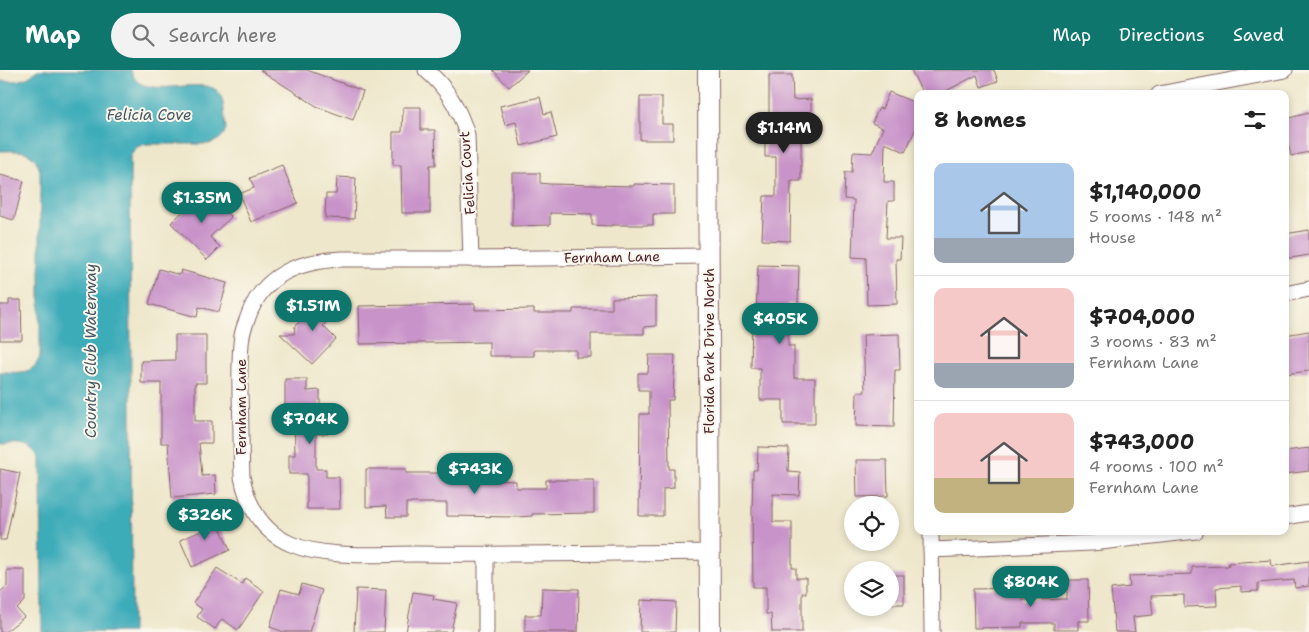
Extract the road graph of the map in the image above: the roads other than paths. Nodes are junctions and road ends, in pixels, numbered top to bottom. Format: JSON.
{"nodes":[{"id":1,"x":426,"y":70,"type":"edge"},
{"id":2,"x":708,"y":70,"type":"edge"},
{"id":3,"x":1285,"y":70,"type":"edge"},
{"id":4,"x":1180,"y":90,"type":"edge"},
{"id":5,"x":709,"y":256,"type":"junction"},
{"id":6,"x":471,"y":259,"type":"junction"},
{"id":7,"x":1309,"y":289,"type":"edge"},
{"id":8,"x":1289,"y":293,"type":"edge"},
{"id":9,"x":1309,"y":513,"type":"edge"},
{"id":10,"x":1289,"y":516,"type":"edge"},
{"id":11,"x":931,"y":535,"type":"edge"},
{"id":12,"x":1161,"y":535,"type":"edge"},
{"id":13,"x":931,"y":550,"type":"junction"},
{"id":14,"x":710,"y":552,"type":"junction"},
{"id":15,"x":486,"y":555,"type":"junction"},
{"id":16,"x":486,"y":632,"type":"edge"},
{"id":17,"x":710,"y":632,"type":"edge"},
{"id":18,"x":932,"y":632,"type":"edge"}],
"edges":[{"from":1,"to":6,"type":"street","name":"Felicia Court"},
{"from":2,"to":5,"type":"street","name":"Florida Park Drive North"},
{"from":3,"to":4,"type":"street"},
{"from":5,"to":6,"type":"street","name":"Fernham Lane"},
{"from":5,"to":14,"type":"street","name":"Florida Park Drive North"},
{"from":6,"to":15,"type":"street","name":"Fernham Lane"},
{"from":7,"to":8,"type":"street"},
{"from":9,"to":10,"type":"street"},
{"from":11,"to":13,"type":"street"},
{"from":12,"to":13,"type":"street"},
{"from":13,"to":18,"type":"street"},
{"from":14,"to":15,"type":"street","name":"Fernham Lane"},
{"from":14,"to":17,"type":"street","name":"Florida Park Drive North"},
{"from":15,"to":16,"type":"street"}]}
